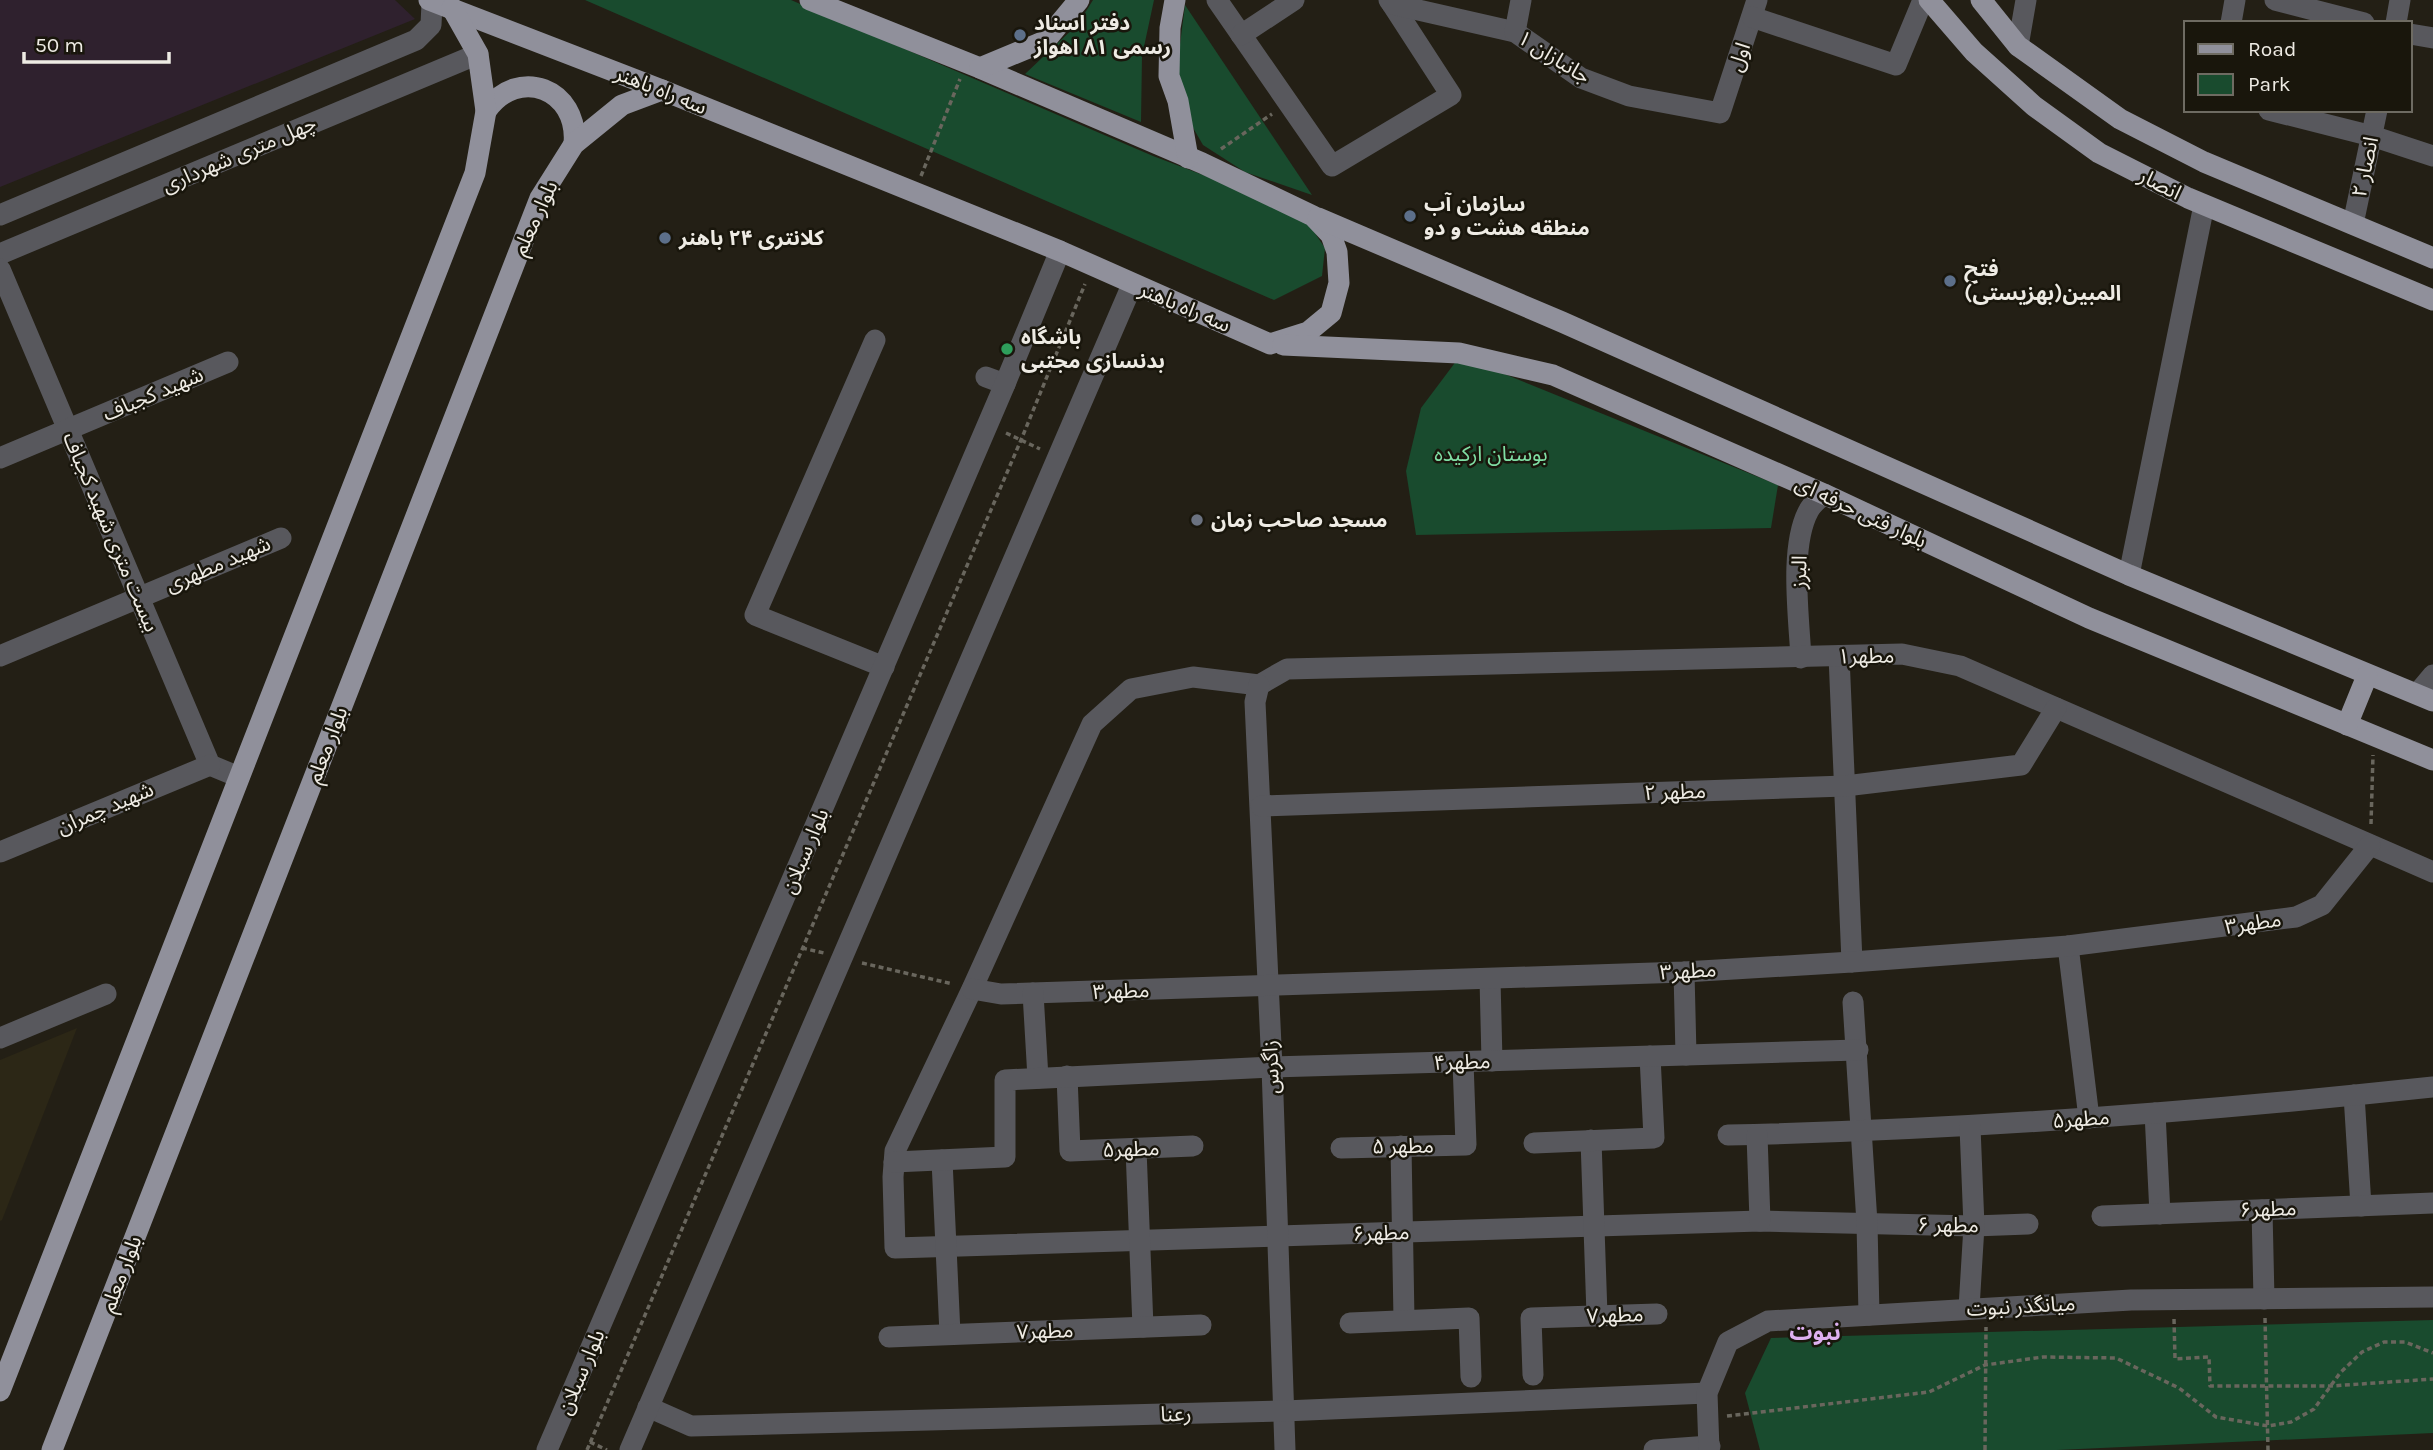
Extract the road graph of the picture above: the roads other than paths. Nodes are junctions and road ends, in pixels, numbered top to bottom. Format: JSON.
{"nodes":[{"id":1,"x":810,"y":0,"type":"edge"},
{"id":2,"x":1079,"y":0,"type":"edge"},
{"id":3,"x":1175,"y":0,"type":"edge"},
{"id":4,"x":1217,"y":0,"type":"edge"},
{"id":5,"x":1294,"y":0,"type":"edge"},
{"id":6,"x":1521,"y":0,"type":"edge"},
{"id":7,"x":1923,"y":0,"type":"edge"},
{"id":8,"x":1929,"y":0,"type":"edge"},
{"id":9,"x":1981,"y":0,"type":"edge"},
{"id":10,"x":2026,"y":0,"type":"edge"},
{"id":11,"x":2235,"y":0,"type":"edge"},
{"id":12,"x":2276,"y":0,"type":"edge"},
{"id":13,"x":2400,"y":0,"type":"edge"},
{"id":14,"x":1390,"y":2,"type":"edge"},
{"id":15,"x":438,"y":3,"type":"edge"},
{"id":16,"x":1755,"y":8,"type":"edge"},
{"id":17,"x":2231,"y":21,"type":"edge"},
{"id":18,"x":2356,"y":21,"type":"edge"},
{"id":19,"x":2396,"y":21,"type":"edge"},
{"id":20,"x":1515,"y":32,"type":"junction"},
{"id":21,"x":2412,"y":34,"type":"edge"},
{"id":22,"x":1241,"y":35,"type":"junction"},
{"id":23,"x":2433,"y":38,"type":"edge"},
{"id":24,"x":2018,"y":46,"type":"junction"},
{"id":25,"x":478,"y":54,"type":"junction"},
{"id":26,"x":973,"y":65,"type":"junction"},
{"id":27,"x":662,"y":90,"type":"junction"},
{"id":28,"x":486,"y":111,"type":"junction"},
{"id":29,"x":2277,"y":112,"type":"edge"},
{"id":30,"x":2377,"y":112,"type":"edge"},
{"id":31,"x":1720,"y":113,"type":"joint"},
{"id":32,"x":2372,"y":136,"type":"junction"},
{"id":33,"x":574,"y":144,"type":"junction"},
{"id":34,"x":2433,"y":156,"type":"edge"},
{"id":35,"x":1195,"y":160,"type":"junction"},
{"id":36,"x":2204,"y":205,"type":"junction"},
{"id":37,"x":0,"y":215,"type":"edge"},
{"id":38,"x":1313,"y":216,"type":"junction"},
{"id":39,"x":2353,"y":225,"type":"junction"},
{"id":40,"x":1060,"y":251,"type":"junction"},
{"id":41,"x":0,"y":254,"type":"edge"},
{"id":42,"x":2433,"y":258,"type":"edge"},
{"id":43,"x":0,"y":269,"type":"edge"},
{"id":44,"x":1132,"y":285,"type":"junction"},
{"id":45,"x":2433,"y":300,"type":"edge"},
{"id":46,"x":875,"y":340,"type":"dead end"},
{"id":47,"x":1270,"y":344,"type":"junction"},
{"id":48,"x":228,"y":362,"type":"dead end"},
{"id":49,"x":985,"y":377,"type":"dead end"},
{"id":50,"x":1006,"y":384,"type":"junction"},
{"id":51,"x":68,"y":429,"type":"junction"},
{"id":52,"x":0,"y":458,"type":"edge"},
{"id":53,"x":1824,"y":494,"type":"junction"},
{"id":54,"x":281,"y":538,"type":"dead end"},
{"id":55,"x":2129,"y":576,"type":"junction"},
{"id":56,"x":139,"y":597,"type":"junction"},
{"id":57,"x":0,"y":656,"type":"edge"},
{"id":58,"x":1839,"y":656,"type":"junction"},
{"id":59,"x":1801,"y":658,"type":"junction"},
{"id":60,"x":884,"y":667,"type":"junction"},
{"id":61,"x":2433,"y":675,"type":"edge"},
{"id":62,"x":2367,"y":676,"type":"junction"},
{"id":63,"x":1259,"y":685,"type":"junction"},
{"id":64,"x":2425,"y":698,"type":"edge"},
{"id":65,"x":2056,"y":708,"type":"junction"},
{"id":66,"x":2347,"y":724,"type":"junction"},
{"id":67,"x":2433,"y":760,"type":"edge"},
{"id":68,"x":209,"y":765,"type":"junction"},
{"id":69,"x":239,"y":777,"type":"junction"},
{"id":70,"x":1845,"y":786,"type":"junction"},
{"id":71,"x":1261,"y":806,"type":"junction"},
{"id":72,"x":2370,"y":845,"type":"junction"},
{"id":73,"x":0,"y":852,"type":"edge"},
{"id":74,"x":2433,"y":873,"type":"edge"},
{"id":75,"x":2068,"y":946,"type":"junction"},
{"id":76,"x":1852,"y":962,"type":"junction"},
{"id":77,"x":1684,"y":972,"type":"junction"},
{"id":78,"x":1490,"y":979,"type":"junction"},
{"id":79,"x":1268,"y":986,"type":"junction"},
{"id":80,"x":972,"y":989,"type":"junction"},
{"id":81,"x":1033,"y":993,"type":"junction"},
{"id":82,"x":106,"y":994,"type":"dead end"},
{"id":83,"x":1853,"y":1002,"type":"dead end"},
{"id":84,"x":0,"y":1038,"type":"edge"},
{"id":85,"x":1857,"y":1050,"type":"junction"},
{"id":86,"x":1686,"y":1055,"type":"junction"},
{"id":87,"x":1650,"y":1056,"type":"junction"},
{"id":88,"x":1492,"y":1061,"type":"junction"},
{"id":89,"x":1463,"y":1062,"type":"junction"},
{"id":90,"x":1272,"y":1068,"type":"junction"},
{"id":91,"x":1067,"y":1076,"type":"junction"},
{"id":92,"x":1038,"y":1078,"type":"junction"},
{"id":93,"x":2433,"y":1087,"type":"edge"},
{"id":94,"x":2354,"y":1095,"type":"junction"},
{"id":95,"x":2155,"y":1113,"type":"junction"},
{"id":96,"x":2089,"y":1118,"type":"junction"},
{"id":97,"x":1970,"y":1127,"type":"junction"},
{"id":98,"x":1862,"y":1132,"type":"junction"},
{"id":99,"x":1728,"y":1135,"type":"dead end"},
{"id":100,"x":1757,"y":1135,"type":"junction"},
{"id":101,"x":1591,"y":1140,"type":"junction"},
{"id":102,"x":1534,"y":1143,"type":"dead end"},
{"id":103,"x":1193,"y":1146,"type":"dead end"},
{"id":104,"x":1401,"y":1146,"type":"junction"},
{"id":105,"x":1341,"y":1148,"type":"dead end"},
{"id":106,"x":1136,"y":1149,"type":"junction"},
{"id":107,"x":942,"y":1160,"type":"junction"},
{"id":108,"x":894,"y":1163,"type":"junction"},
{"id":109,"x":2433,"y":1203,"type":"edge"},
{"id":110,"x":2361,"y":1206,"type":"junction"},
{"id":111,"x":2262,"y":1210,"type":"junction"},
{"id":112,"x":2160,"y":1214,"type":"junction"},
{"id":113,"x":2102,"y":1216,"type":"dead end"},
{"id":114,"x":1760,"y":1221,"type":"junction"},
{"id":115,"x":1867,"y":1223,"type":"junction"},
{"id":116,"x":2028,"y":1224,"type":"dead end"},
{"id":117,"x":1594,"y":1226,"type":"junction"},
{"id":118,"x":1974,"y":1226,"type":"junction"},
{"id":119,"x":1402,"y":1232,"type":"junction"},
{"id":120,"x":1278,"y":1236,"type":"junction"},
{"id":121,"x":1140,"y":1241,"type":"junction"},
{"id":122,"x":945,"y":1247,"type":"junction"},
{"id":123,"x":2433,"y":1297,"type":"edge"},
{"id":124,"x":2264,"y":1298,"type":"junction"},
{"id":125,"x":1977,"y":1308,"type":"junction"},
{"id":126,"x":1657,"y":1314,"type":"dead end"},
{"id":127,"x":1597,"y":1315,"type":"junction"},
{"id":128,"x":1870,"y":1315,"type":"junction"},
{"id":129,"x":1404,"y":1320,"type":"junction"},
{"id":130,"x":1350,"y":1323,"type":"dead end"},
{"id":131,"x":1201,"y":1325,"type":"dead end"},
{"id":132,"x":1143,"y":1327,"type":"junction"},
{"id":133,"x":950,"y":1334,"type":"junction"},
{"id":134,"x":890,"y":1337,"type":"dead end"},
{"id":135,"x":1533,"y":1375,"type":"dead end"},
{"id":136,"x":1471,"y":1377,"type":"dead end"},
{"id":137,"x":0,"y":1391,"type":"edge"},
{"id":138,"x":1707,"y":1393,"type":"junction"},
{"id":139,"x":648,"y":1407,"type":"junction"},
{"id":140,"x":1284,"y":1411,"type":"junction"},
{"id":141,"x":1711,"y":1449,"type":"edge"},
{"id":142,"x":52,"y":1450,"type":"edge"},
{"id":143,"x":547,"y":1450,"type":"edge"},
{"id":144,"x":630,"y":1450,"type":"edge"},
{"id":145,"x":1285,"y":1450,"type":"edge"},
{"id":146,"x":1654,"y":1450,"type":"edge"}],
"edges":[{"from":1,"to":26,"type":"main road"},
{"from":2,"to":26,"type":"main road"},
{"from":3,"to":35,"type":"main road"},
{"from":4,"to":22,"type":"street"},
{"from":5,"to":22,"type":"street"},
{"from":6,"to":20,"type":"street"},
{"from":7,"to":16,"type":"street"},
{"from":8,"to":36,"type":"main road","name":"انصار"},
{"from":9,"to":24,"type":"main road","name":"انصار"},
{"from":10,"to":24,"type":"street"},
{"from":11,"to":17,"type":"street"},
{"from":12,"to":18,"type":"street"},
{"from":13,"to":19,"type":"street"},
{"from":14,"to":20,"type":"street","name":"جانبازان ۱"},
{"from":14,"to":22,"type":"street"},
{"from":15,"to":25,"type":"main road"},
{"from":15,"to":27,"type":"main road","name":"سه راه باهنر"},
{"from":15,"to":37,"type":"street"},
{"from":16,"to":31,"type":"street","name":"اول"},
{"from":20,"to":31,"type":"street","name":"جانبازان ۱"},
{"from":21,"to":23,"type":"street"},
{"from":24,"to":39,"type":"main road","name":"انصار"},
{"from":25,"to":28,"type":"main road"},
{"from":25,"to":41,"type":"street","name":"چهل متری شهرداری"},
{"from":26,"to":35,"type":"main road"},
{"from":27,"to":33,"type":"main road","name":"بلوار معلم"},
{"from":27,"to":40,"type":"main road","name":"سه راه باهنر"},
{"from":28,"to":33,"type":"main road"},
{"from":28,"to":69,"type":"main road"},
{"from":29,"to":32,"type":"street"},
{"from":30,"to":32,"type":"street","name":"انصار ۲"},
{"from":32,"to":34,"type":"street"},
{"from":32,"to":39,"type":"street","name":"انصار ۲"},
{"from":33,"to":142,"type":"main road","name":"بلوار معلم"},
{"from":35,"to":38,"type":"main road"},
{"from":36,"to":45,"type":"main road","name":"انصار"},
{"from":36,"to":55,"type":"street"},
{"from":38,"to":47,"type":"main road"},
{"from":38,"to":55,"type":"main road"},
{"from":39,"to":42,"type":"main road","name":"انصار"},
{"from":40,"to":44,"type":"main road","name":"سه راه باهنر"},
{"from":40,"to":50,"type":"street","name":"بلوار سبلان"},
{"from":43,"to":51,"type":"street","name":"بیست متری شهید کجباف"},
{"from":44,"to":47,"type":"main road","name":"سه راه باهنر"},
{"from":44,"to":139,"type":"street"},
{"from":46,"to":60,"type":"street"},
{"from":47,"to":53,"type":"main road","name":"بلوار فنی حرفه ای"},
{"from":48,"to":51,"type":"street","name":"شهید کجباف"},
{"from":49,"to":50,"type":"street"},
{"from":50,"to":60,"type":"street","name":"بلوار سبلان"},
{"from":51,"to":52,"type":"street","name":"شهید کجباف"},
{"from":51,"to":56,"type":"street","name":"بیست متری شهید کجباف"},
{"from":53,"to":59,"type":"street","name":"البرز"},
{"from":53,"to":66,"type":"main road","name":"بلوار فنی حرفه ای"},
{"from":54,"to":56,"type":"street","name":"شهید مطهری"},
{"from":55,"to":62,"type":"main road"},
{"from":56,"to":57,"type":"street","name":"شهید مطهری"},
{"from":56,"to":68,"type":"street","name":"بیست متری شهید کجباف"},
{"from":58,"to":59,"type":"street","name":"مطهر۱"},
{"from":58,"to":65,"type":"street","name":"مطهر۱"},
{"from":58,"to":70,"type":"street"},
{"from":59,"to":63,"type":"street","name":"مطهر۱"},
{"from":60,"to":143,"type":"street","name":"بلوار سبلان"},
{"from":61,"to":64,"type":"street"},
{"from":62,"to":64,"type":"main road"},
{"from":62,"to":66,"type":"main road"},
{"from":63,"to":71,"type":"street","name":"زاگرس"},
{"from":63,"to":80,"type":"street"},
{"from":65,"to":70,"type":"street","name":"مطهر ۲"},
{"from":65,"to":72,"type":"street","name":"مطهر۱"},
{"from":66,"to":67,"type":"main road","name":"بلوار فنی حرفه ای"},
{"from":68,"to":69,"type":"street"},
{"from":68,"to":73,"type":"street","name":"شهید چمران"},
{"from":69,"to":137,"type":"main road"},
{"from":70,"to":71,"type":"street","name":"مطهر ۲"},
{"from":70,"to":76,"type":"street"},
{"from":71,"to":79,"type":"street","name":"زاگرس"},
{"from":72,"to":74,"type":"street","name":"مطهر۱"},
{"from":72,"to":75,"type":"street","name":"مطهر۳"},
{"from":75,"to":76,"type":"street","name":"مطهر۳"},
{"from":75,"to":96,"type":"street"},
{"from":76,"to":77,"type":"street","name":"مطهر۳"},
{"from":77,"to":78,"type":"street","name":"مطهر۳"},
{"from":77,"to":86,"type":"street"},
{"from":78,"to":79,"type":"street","name":"مطهر۳"},
{"from":78,"to":88,"type":"street"},
{"from":79,"to":81,"type":"street","name":"مطهر۳"},
{"from":79,"to":90,"type":"street","name":"زاگرس"},
{"from":80,"to":81,"type":"street","name":"مطهر۳"},
{"from":80,"to":108,"type":"street"},
{"from":81,"to":92,"type":"street"},
{"from":82,"to":84,"type":"street"},
{"from":83,"to":85,"type":"street"},
{"from":85,"to":86,"type":"street","name":"مطهر۴"},
{"from":85,"to":98,"type":"street"},
{"from":86,"to":87,"type":"street","name":"مطهر۴"},
{"from":87,"to":88,"type":"street","name":"مطهر۴"},
{"from":87,"to":101,"type":"street"},
{"from":88,"to":89,"type":"street","name":"مطهر۴"},
{"from":89,"to":90,"type":"street","name":"مطهر۴"},
{"from":89,"to":104,"type":"street","name":"مطهر ۵"},
{"from":90,"to":91,"type":"street","name":"مطهر۴"},
{"from":90,"to":120,"type":"street","name":"زاگرس"},
{"from":91,"to":92,"type":"street","name":"مطهر۴"},
{"from":91,"to":106,"type":"street","name":"مطهر۵"},
{"from":92,"to":107,"type":"street","name":"مطهر۴"},
{"from":93,"to":94,"type":"street","name":"مطهر۵"},
{"from":94,"to":95,"type":"street","name":"مطهر۵"},
{"from":94,"to":110,"type":"street"},
{"from":95,"to":96,"type":"street","name":"مطهر۵"},
{"from":95,"to":112,"type":"street"},
{"from":96,"to":97,"type":"street","name":"مطهر۵"},
{"from":97,"to":98,"type":"street","name":"مطهر۵"},
{"from":97,"to":118,"type":"street"},
{"from":98,"to":100,"type":"street","name":"مطهر۵"},
{"from":98,"to":115,"type":"street"},
{"from":99,"to":100,"type":"street","name":"مطهر۵"},
{"from":100,"to":114,"type":"street"},
{"from":101,"to":102,"type":"street"},
{"from":101,"to":117,"type":"street"},
{"from":103,"to":106,"type":"street","name":"مطهر۵"},
{"from":104,"to":105,"type":"street","name":"مطهر ۵"},
{"from":104,"to":119,"type":"street"},
{"from":106,"to":121,"type":"street"},
{"from":107,"to":108,"type":"street"},
{"from":107,"to":122,"type":"street"},
{"from":108,"to":122,"type":"street","name":"مطهر۶"},
{"from":109,"to":110,"type":"street","name":"مطهر۶"},
{"from":110,"to":111,"type":"street","name":"مطهر۶"},
{"from":111,"to":112,"type":"street","name":"مطهر۶"},
{"from":111,"to":124,"type":"street"},
{"from":112,"to":113,"type":"street","name":"مطهر۶"},
{"from":114,"to":115,"type":"street","name":"مطهر۶"},
{"from":114,"to":117,"type":"street","name":"مطهر۶"},
{"from":115,"to":118,"type":"street","name":"مطهر ۶"},
{"from":115,"to":128,"type":"street"},
{"from":116,"to":118,"type":"street","name":"مطهر ۶"},
{"from":117,"to":119,"type":"street","name":"مطهر۶"},
{"from":117,"to":127,"type":"street"},
{"from":118,"to":125,"type":"street"},
{"from":119,"to":120,"type":"street","name":"مطهر۶"},
{"from":119,"to":129,"type":"street"},
{"from":120,"to":121,"type":"street","name":"مطهر۶"},
{"from":120,"to":140,"type":"street","name":"زاگرس"},
{"from":121,"to":122,"type":"street","name":"مطهر۶"},
{"from":121,"to":132,"type":"street"},
{"from":122,"to":133,"type":"street"},
{"from":123,"to":124,"type":"street","name":"میانگذر نبوت"},
{"from":124,"to":125,"type":"street","name":"میانگذر نبوت"},
{"from":125,"to":128,"type":"street","name":"میانگذر نبوت"},
{"from":126,"to":127,"type":"street","name":"مطهر۷"},
{"from":127,"to":135,"type":"street","name":"مطهر۷"},
{"from":128,"to":138,"type":"street","name":"میانگذر نبوت"},
{"from":129,"to":130,"type":"street"},
{"from":129,"to":136,"type":"street"},
{"from":131,"to":132,"type":"street","name":"مطهر۷"},
{"from":132,"to":133,"type":"street","name":"مطهر۷"},
{"from":133,"to":134,"type":"street","name":"مطهر۷"},
{"from":138,"to":140,"type":"street","name":"رعنا"},
{"from":138,"to":141,"type":"street","name":"میانگذر نبوت"},
{"from":139,"to":140,"type":"street","name":"رعنا"},
{"from":139,"to":144,"type":"street"},
{"from":140,"to":145,"type":"street","name":"زاگرس"},
{"from":141,"to":146,"type":"street"}]}
